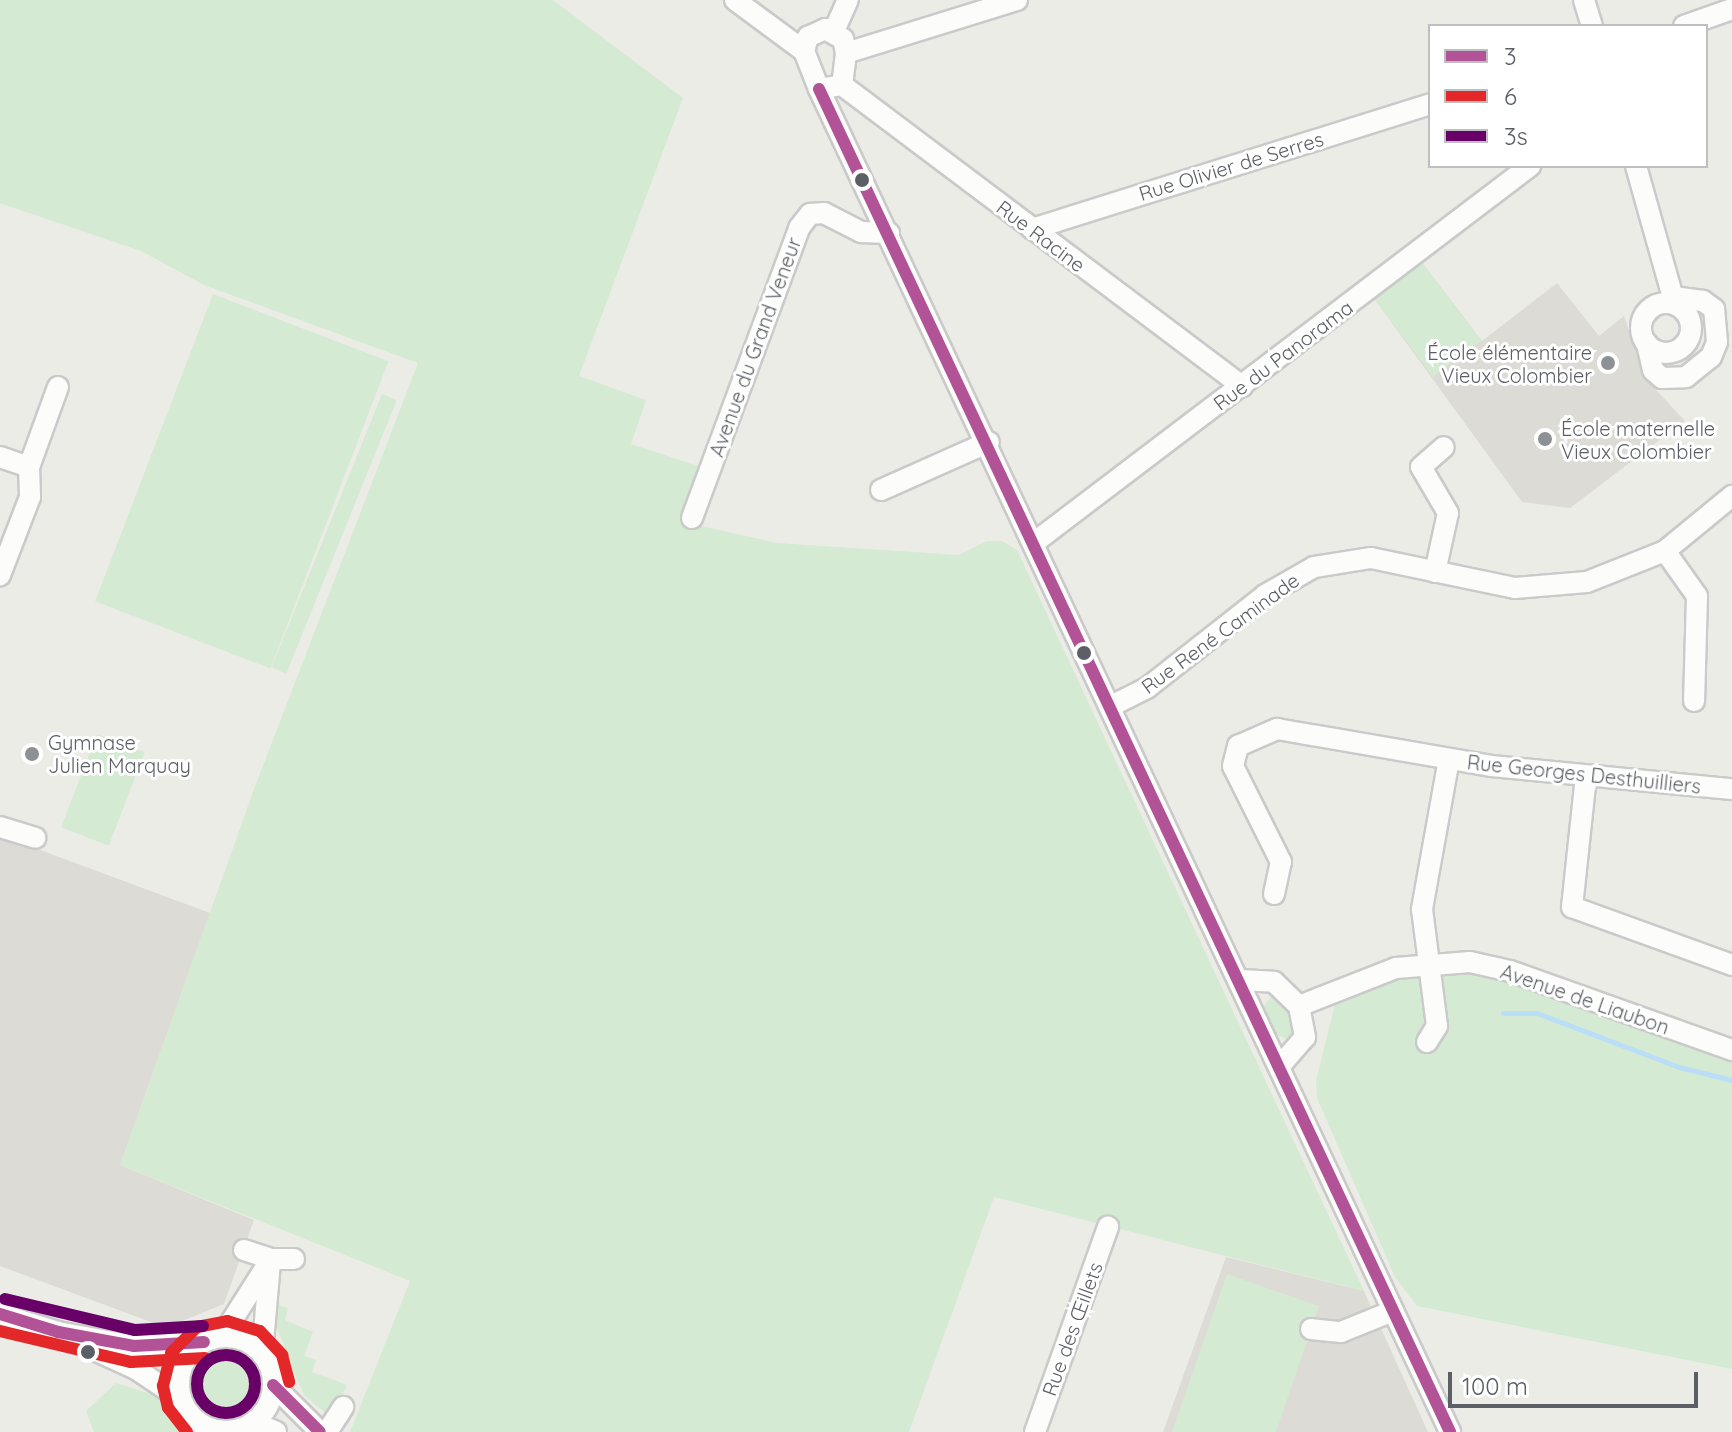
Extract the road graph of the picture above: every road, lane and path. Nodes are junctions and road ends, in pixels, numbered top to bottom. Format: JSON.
{"nodes":[{"id":1,"x":735,"y":0,"type":"edge"},
{"id":2,"x":848,"y":0,"type":"edge"},
{"id":3,"x":1017,"y":0,"type":"edge"},
{"id":4,"x":1584,"y":0,"type":"edge"},
{"id":5,"x":1732,"y":10,"type":"edge"},
{"id":6,"x":1591,"y":24,"type":"edge"},
{"id":7,"x":1690,"y":24,"type":"edge"},
{"id":8,"x":1708,"y":29,"type":"edge"},
{"id":9,"x":834,"y":31,"type":"junction"},
{"id":10,"x":804,"y":51,"type":"junction"},
{"id":11,"x":846,"y":53,"type":"junction"},
{"id":12,"x":833,"y":87,"type":"junction"},
{"id":13,"x":1428,"y":105,"type":"edge"},
{"id":14,"x":1527,"y":168,"type":"edge"},
{"id":15,"x":1637,"y":168,"type":"edge"},
{"id":16,"x":1032,"y":229,"type":"junction"},
{"id":17,"x":889,"y":233,"type":"junction"},
{"id":18,"x":1674,"y":301,"type":"junction"},
{"id":19,"x":1647,"y":344,"type":"junction"},
{"id":20,"x":1242,"y":386,"type":"junction"},
{"id":21,"x":58,"y":387,"type":"dead end"},
{"id":22,"x":989,"y":442,"type":"junction"},
{"id":23,"x":1444,"y":447,"type":"dead end"},
{"id":24,"x":0,"y":457,"type":"edge"},
{"id":25,"x":29,"y":467,"type":"junction"},
{"id":26,"x":881,"y":490,"type":"dead end"},
{"id":27,"x":1732,"y":496,"type":"edge"},
{"id":28,"x":692,"y":518,"type":"dead end"},
{"id":29,"x":1035,"y":542,"type":"junction"},
{"id":30,"x":1665,"y":551,"type":"junction"},
{"id":31,"x":1435,"y":572,"type":"junction"},
{"id":32,"x":0,"y":575,"type":"edge"},
{"id":33,"x":1694,"y":701,"type":"dead end"},
{"id":34,"x":1111,"y":706,"type":"junction"},
{"id":35,"x":1449,"y":759,"type":"junction"},
{"id":36,"x":1586,"y":776,"type":"junction"},
{"id":37,"x":1732,"y":789,"type":"edge"},
{"id":38,"x":0,"y":827,"type":"edge"},
{"id":39,"x":35,"y":838,"type":"dead end"},
{"id":40,"x":1274,"y":894,"type":"dead end"},
{"id":41,"x":1428,"y":962,"type":"junction"},
{"id":42,"x":1732,"y":965,"type":"edge"},
{"id":43,"x":1240,"y":980,"type":"junction"},
{"id":44,"x":1299,"y":1006,"type":"junction"},
{"id":45,"x":1427,"y":1042,"type":"dead end"},
{"id":46,"x":1732,"y":1050,"type":"edge"},
{"id":47,"x":1280,"y":1066,"type":"junction"},
{"id":48,"x":1108,"y":1227,"type":"dead end"},
{"id":49,"x":244,"y":1250,"type":"dead end"},
{"id":50,"x":271,"y":1259,"type":"junction"},
{"id":51,"x":294,"y":1259,"type":"dead end"},
{"id":52,"x":1393,"y":1311,"type":"junction"},
{"id":53,"x":0,"y":1314,"type":"edge"},
{"id":54,"x":1311,"y":1329,"type":"dead end"},
{"id":55,"x":58,"y":1332,"type":"junction"},
{"id":56,"x":208,"y":1340,"type":"junction"},
{"id":57,"x":262,"y":1354,"type":"junction"},
{"id":58,"x":273,"y":1385,"type":"junction"},
{"id":59,"x":343,"y":1407,"type":"dead end"},
{"id":60,"x":189,"y":1415,"type":"edge"},
{"id":61,"x":245,"y":1427,"type":"edge"},
{"id":62,"x":276,"y":1432,"type":"edge"},
{"id":63,"x":320,"y":1432,"type":"edge"},
{"id":64,"x":327,"y":1432,"type":"edge"},
{"id":65,"x":1035,"y":1432,"type":"edge"},
{"id":66,"x":1450,"y":1432,"type":"edge"}],
"edges":[{"from":1,"to":10,"type":"street"},
{"from":2,"to":9,"type":"street"},
{"from":3,"to":11,"type":"street"},
{"from":4,"to":6,"type":"street"},
{"from":5,"to":7,"type":"street"},
{"from":5,"to":8,"type":"street"},
{"from":9,"to":10,"type":"street"},
{"from":9,"to":11,"type":"street"},
{"from":10,"to":12,"type":"street"},
{"from":11,"to":12,"type":"street"},
{"from":12,"to":16,"type":"street","name":"Rue Racine"},
{"from":12,"to":17,"type":"street"},
{"from":13,"to":16,"type":"street","name":"Rue Olivier de Serres"},
{"from":14,"to":20,"type":"street","name":"Rue du Panorama"},
{"from":15,"to":18,"type":"street"},
{"from":16,"to":20,"type":"street","name":"Rue Racine"},
{"from":17,"to":22,"type":"street"},
{"from":17,"to":28,"type":"street","name":"Avenue du Grand Veneur"},
{"from":18,"to":19,"type":"street"},
{"from":18,"to":19,"type":"street"},
{"from":18,"to":19,"type":"street"},
{"from":20,"to":29,"type":"street","name":"Rue du Panorama"},
{"from":21,"to":25,"type":"street"},
{"from":22,"to":26,"type":"street"},
{"from":22,"to":29,"type":"street"},
{"from":23,"to":31,"type":"street"},
{"from":24,"to":25,"type":"street"},
{"from":25,"to":32,"type":"street"},
{"from":27,"to":30,"type":"street","name":"Rue René Caminade"},
{"from":29,"to":34,"type":"street"},
{"from":30,"to":31,"type":"street","name":"Rue René Caminade"},
{"from":30,"to":33,"type":"street"},
{"from":31,"to":34,"type":"street","name":"Rue René Caminade"},
{"from":34,"to":43,"type":"street"},
{"from":35,"to":36,"type":"street","name":"Rue Georges Desthuilliers"},
{"from":35,"to":40,"type":"street"},
{"from":35,"to":41,"type":"street","name":"Rue Georges Desthuilliers"},
{"from":36,"to":37,"type":"street","name":"Rue Georges Desthuilliers"},
{"from":36,"to":42,"type":"street"},
{"from":38,"to":39,"type":"street"},
{"from":41,"to":44,"type":"street","name":"Avenue de Liaubon"},
{"from":41,"to":45,"type":"street","name":"Rue Georges Desthuilliers"},
{"from":41,"to":46,"type":"street","name":"Avenue de Liaubon"},
{"from":43,"to":44,"type":"street"},
{"from":43,"to":47,"type":"street"},
{"from":44,"to":47,"type":"street"},
{"from":47,"to":52,"type":"street"},
{"from":48,"to":65,"type":"street","name":"Rue des Œillets"},
{"from":49,"to":50,"type":"street"},
{"from":50,"to":51,"type":"street"},
{"from":50,"to":56,"type":"street"},
{"from":50,"to":57,"type":"street"},
{"from":52,"to":54,"type":"street"},
{"from":52,"to":66,"type":"street"},
{"from":53,"to":55,"type":"street"},
{"from":55,"to":56,"type":"street"},
{"from":55,"to":60,"type":"street"},
{"from":56,"to":57,"type":"street"},
{"from":56,"to":60,"type":"street"},
{"from":57,"to":58,"type":"street"},
{"from":58,"to":61,"type":"street"},
{"from":58,"to":63,"type":"street"},
{"from":59,"to":64,"type":"street"},
{"from":60,"to":61,"type":"street"},
{"from":61,"to":62,"type":"street"}]}
